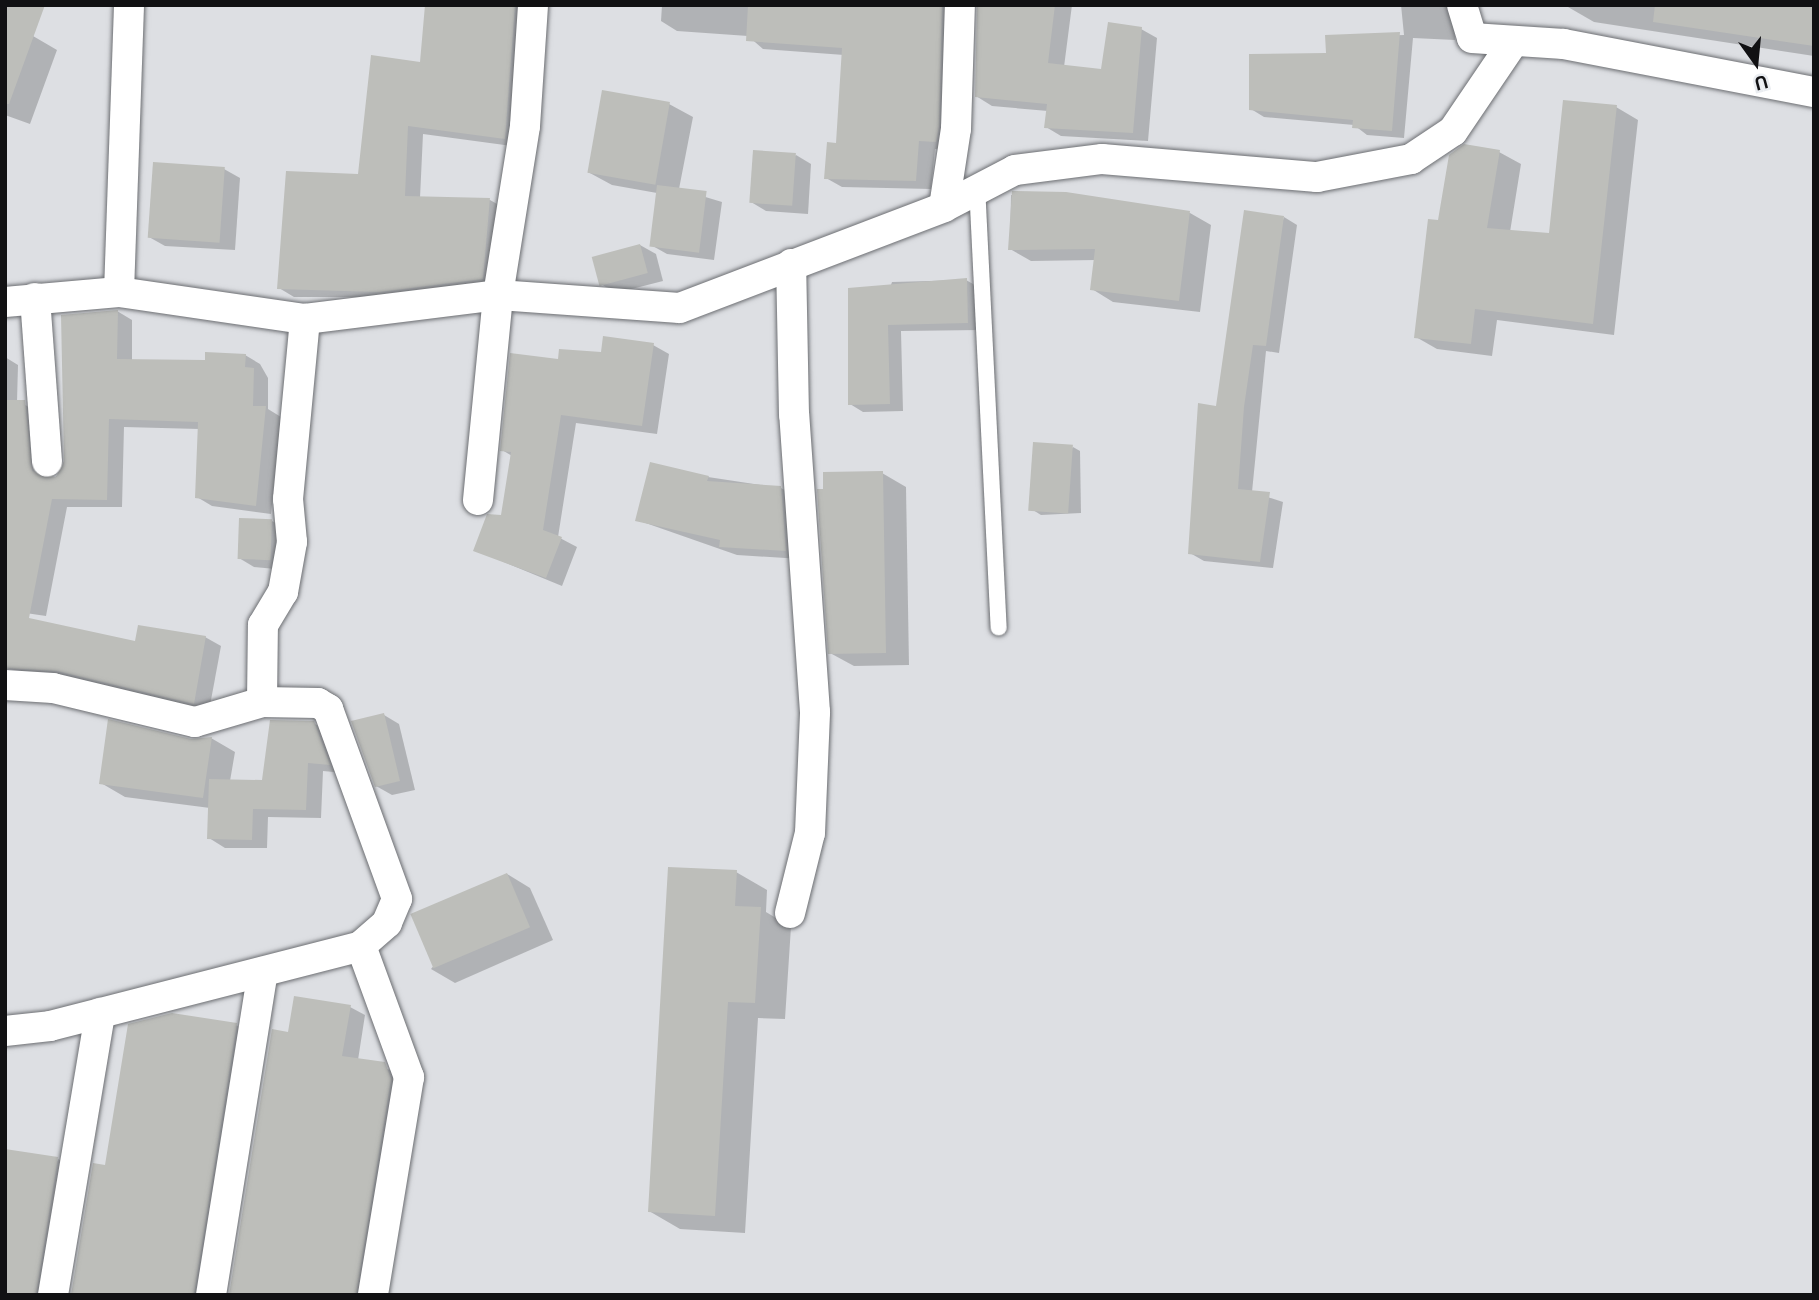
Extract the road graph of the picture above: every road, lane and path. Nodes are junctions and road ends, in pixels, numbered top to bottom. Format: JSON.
{"nodes":[{"id":1,"x":129,"y":5,"type":"edge"},
{"id":2,"x":533,"y":5,"type":"edge"},
{"id":3,"x":960,"y":5,"type":"edge"},
{"id":4,"x":1462,"y":5,"type":"edge"},
{"id":5,"x":1512,"y":44,"type":"junction"},
{"id":6,"x":1814,"y":92,"type":"edge"},
{"id":7,"x":977,"y":185,"type":"junction"},
{"id":8,"x":944,"y":207,"type":"junction"},
{"id":9,"x":791,"y":264,"type":"junction"},
{"id":10,"x":119,"y":292,"type":"junction"},
{"id":11,"x":498,"y":295,"type":"junction"},
{"id":12,"x":35,"y":298,"type":"junction"},
{"id":13,"x":5,"y":302,"type":"edge"},
{"id":14,"x":305,"y":319,"type":"junction"},
{"id":15,"x":47,"y":462,"type":"dead end"},
{"id":16,"x":478,"y":500,"type":"dead end"},
{"id":17,"x":999,"y":627,"type":"dead end"},
{"id":18,"x":5,"y":685,"type":"edge"},
{"id":19,"x":262,"y":702,"type":"junction"},
{"id":20,"x":790,"y":914,"type":"dead end"},
{"id":21,"x":361,"y":946,"type":"junction"},
{"id":22,"x":263,"y":972,"type":"junction"},
{"id":23,"x":100,"y":1013,"type":"junction"},
{"id":24,"x":5,"y":1031,"type":"edge"},
{"id":25,"x":53,"y":1295,"type":"edge"},
{"id":26,"x":211,"y":1295,"type":"edge"},
{"id":27,"x":373,"y":1295,"type":"edge"}],
"edges":[{"from":1,"to":10,"type":"street"},
{"from":2,"to":11,"type":"street"},
{"from":3,"to":8,"type":"street"},
{"from":4,"to":5,"type":"street"},
{"from":5,"to":6,"type":"street"},
{"from":5,"to":7,"type":"street"},
{"from":7,"to":8,"type":"street"},
{"from":7,"to":17,"type":"lane"},
{"from":8,"to":9,"type":"street"},
{"from":9,"to":11,"type":"street"},
{"from":9,"to":20,"type":"street"},
{"from":10,"to":12,"type":"street"},
{"from":10,"to":14,"type":"street"},
{"from":11,"to":14,"type":"street"},
{"from":11,"to":16,"type":"street"},
{"from":12,"to":13,"type":"street"},
{"from":12,"to":15,"type":"street"},
{"from":14,"to":19,"type":"street"},
{"from":18,"to":19,"type":"street"},
{"from":19,"to":21,"type":"street"},
{"from":21,"to":22,"type":"street"},
{"from":21,"to":27,"type":"street"},
{"from":22,"to":23,"type":"street"},
{"from":22,"to":26,"type":"street"},
{"from":23,"to":24,"type":"street"},
{"from":23,"to":25,"type":"street"}]}
